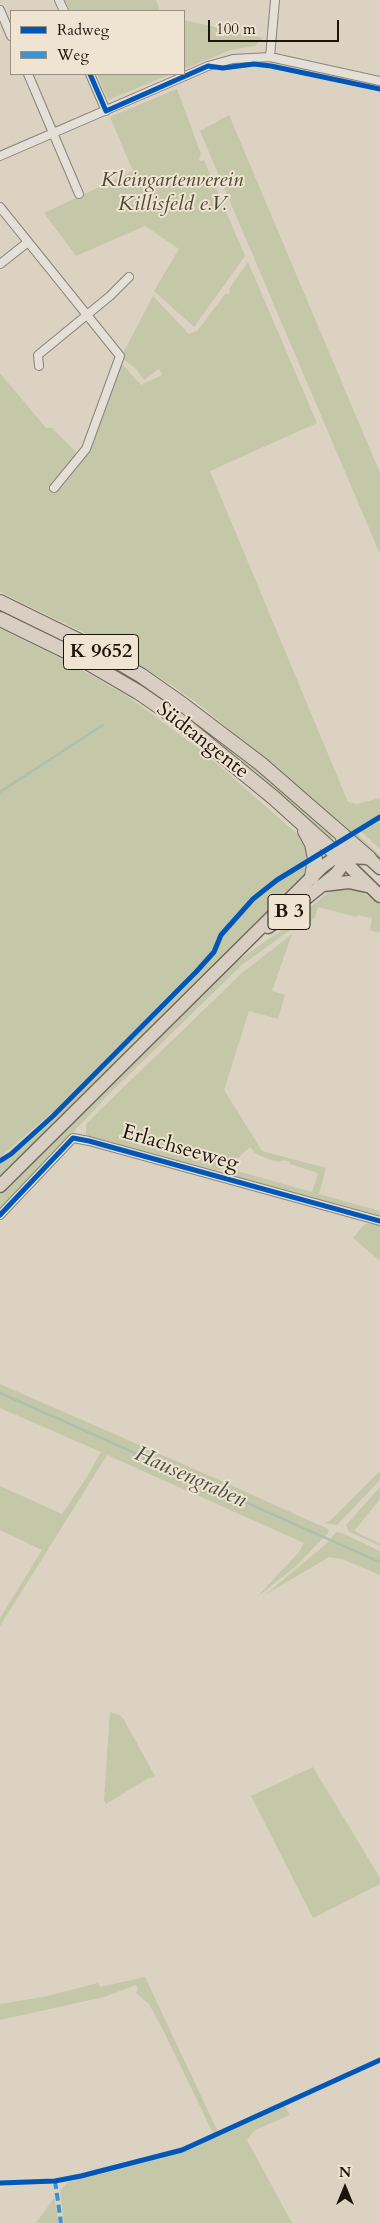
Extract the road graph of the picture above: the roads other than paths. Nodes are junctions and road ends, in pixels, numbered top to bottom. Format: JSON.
{"nodes":[{"id":1,"x":275,"y":0,"type":"edge"},
{"id":2,"x":0,"y":10,"type":"edge"},
{"id":3,"x":10,"y":34,"type":"edge"},
{"id":4,"x":270,"y":57,"type":"junction"},
{"id":5,"x":28,"y":75,"type":"edge"},
{"id":6,"x":90,"y":75,"type":"edge"},
{"id":7,"x":380,"y":81,"type":"edge"},
{"id":8,"x":106,"y":111,"type":"junction"},
{"id":9,"x":53,"y":134,"type":"junction"},
{"id":10,"x":0,"y":156,"type":"edge"},
{"id":11,"x":79,"y":194,"type":"dead end"},
{"id":12,"x":0,"y":207,"type":"edge"},
{"id":13,"x":28,"y":242,"type":"junction"},
{"id":14,"x":0,"y":264,"type":"edge"},
{"id":15,"x":129,"y":277,"type":"dead end"},
{"id":16,"x":86,"y":316,"type":"junction"},
{"id":17,"x":39,"y":366,"type":"dead end"},
{"id":18,"x":54,"y":488,"type":"dead end"},
{"id":19,"x":0,"y":602,"type":"edge"},
{"id":20,"x":0,"y":619,"type":"edge"},
{"id":21,"x":302,"y":823,"type":"junction"},
{"id":22,"x":342,"y":835,"type":"junction"},
{"id":23,"x":369,"y":858,"type":"junction"},
{"id":24,"x":343,"y":859,"type":"junction"},
{"id":25,"x":380,"y":868,"type":"edge"},
{"id":26,"x":317,"y":881,"type":"junction"},
{"id":27,"x":370,"y":887,"type":"junction"},
{"id":28,"x":380,"y":896,"type":"edge"},
{"id":29,"x":0,"y":1186,"type":"edge"},
{"id":30,"x":0,"y":1214,"type":"edge"},
{"id":31,"x":380,"y":1221,"type":"edge"}],
"edges":[{"from":1,"to":4,"type":"street"},
{"from":2,"to":3,"type":"street"},
{"from":4,"to":7,"type":"street"},
{"from":4,"to":8,"type":"street"},
{"from":5,"to":9,"type":"street"},
{"from":6,"to":8,"type":"street"},
{"from":8,"to":9,"type":"street"},
{"from":9,"to":10,"type":"street"},
{"from":9,"to":11,"type":"street"},
{"from":12,"to":13,"type":"street"},
{"from":13,"to":14,"type":"street"},
{"from":13,"to":16,"type":"street"},
{"from":15,"to":16,"type":"street"},
{"from":16,"to":17,"type":"street"},
{"from":16,"to":18,"type":"street"},
{"from":19,"to":22,"type":"highway","name":"Südtangente","number":"K 9652"},
{"from":20,"to":21,"type":"highway","name":"Südtangente"},
{"from":21,"to":24,"type":"highway","name":"Südtangente"},
{"from":21,"to":26,"type":"highway"},
{"from":22,"to":23,"type":"highway","name":"Südtangente"},
{"from":22,"to":24,"type":"highway"},
{"from":23,"to":24,"type":"main road"},
{"from":23,"to":25,"type":"main road","name":"Südtangente"},
{"from":24,"to":26,"type":"main road","number":"B 3"},
{"from":24,"to":27,"type":"main road","name":"Südtangente"},
{"from":26,"to":27,"type":"main road"},
{"from":26,"to":29,"type":"main road","number":"B 3"},
{"from":27,"to":28,"type":"main road","name":"Südtangente"},
{"from":30,"to":31,"type":"street","name":"Erlachseeweg"}]}
